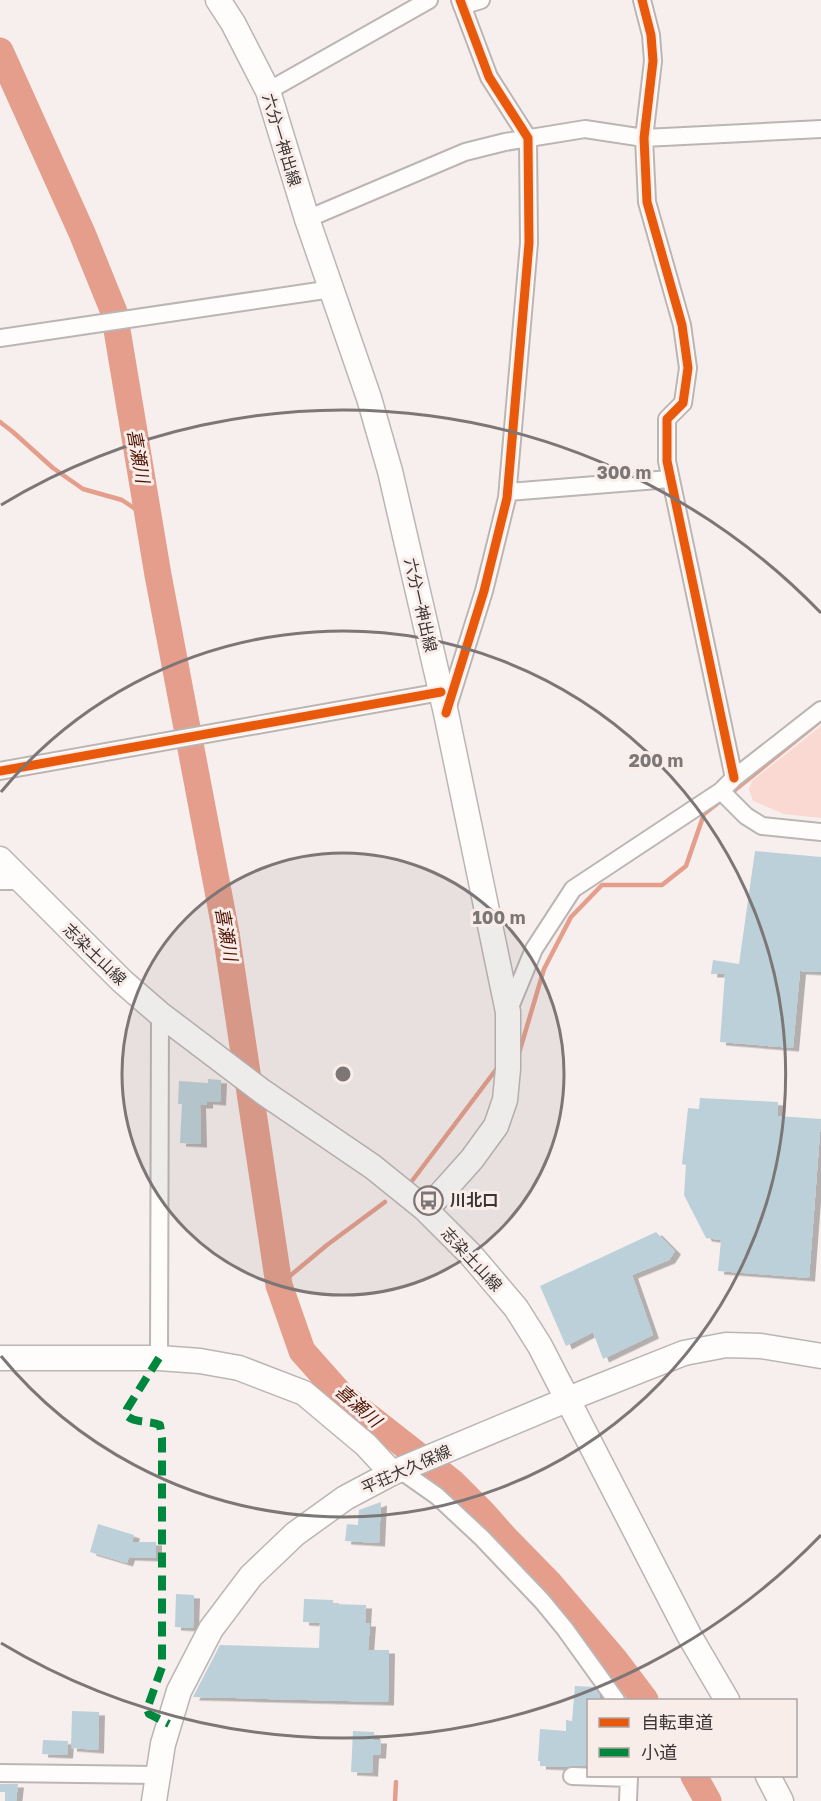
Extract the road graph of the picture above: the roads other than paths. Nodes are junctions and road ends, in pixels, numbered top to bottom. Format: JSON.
{"nodes":[{"id":1,"x":218,"y":0,"type":"edge"},
{"id":2,"x":429,"y":0,"type":"edge"},
{"id":3,"x":481,"y":0,"type":"edge"},
{"id":4,"x":642,"y":0,"type":"edge"},
{"id":5,"x":461,"y":3,"type":"edge"},
{"id":6,"x":268,"y":91,"type":"junction"},
{"id":7,"x":821,"y":129,"type":"edge"},
{"id":8,"x":528,"y":138,"type":"junction"},
{"id":9,"x":644,"y":138,"type":"junction"},
{"id":10,"x":307,"y":219,"type":"junction"},
{"id":11,"x":332,"y":289,"type":"junction"},
{"id":12,"x":0,"y":338,"type":"edge"},
{"id":13,"x":670,"y":479,"type":"junction"},
{"id":14,"x":508,"y":492,"type":"junction"},
{"id":15,"x":443,"y":702,"type":"junction"},
{"id":16,"x":821,"y":710,"type":"edge"},
{"id":17,"x":0,"y":771,"type":"edge"},
{"id":18,"x":734,"y":778,"type":"junction"},
{"id":19,"x":721,"y":791,"type":"junction"},
{"id":20,"x":821,"y":832,"type":"edge"},
{"id":21,"x":0,"y":860,"type":"edge"},
{"id":22,"x":11,"y":881,"type":"edge"},
{"id":23,"x":508,"y":1012,"type":"junction"},
{"id":24,"x":160,"y":1014,"type":"junction"},
{"id":25,"x":425,"y":1209,"type":"junction"},
{"id":26,"x":821,"y":1356,"type":"edge"},
{"id":27,"x":0,"y":1358,"type":"edge"},
{"id":28,"x":159,"y":1358,"type":"junction"},
{"id":29,"x":567,"y":1401,"type":"junction"},
{"id":30,"x":398,"y":1471,"type":"junction"},
{"id":31,"x":615,"y":1699,"type":"edge"},
{"id":32,"x":726,"y":1699,"type":"edge"},
{"id":33,"x":0,"y":1773,"type":"edge"},
{"id":34,"x":158,"y":1775,"type":"junction"},
{"id":35,"x":572,"y":1776,"type":"dead end"},
{"id":36,"x":587,"y":1776,"type":"edge"},
{"id":37,"x":629,"y":1777,"type":"edge"},
{"id":38,"x":769,"y":1777,"type":"edge"},
{"id":39,"x":154,"y":1801,"type":"edge"},
{"id":40,"x":628,"y":1801,"type":"edge"},
{"id":41,"x":781,"y":1801,"type":"edge"}],
"edges":[{"from":1,"to":6,"type":"main road","name":"六分一神出線"},
{"from":2,"to":6,"type":"street"},
{"from":3,"to":5,"type":"street"},
{"from":4,"to":9,"type":"street"},
{"from":5,"to":8,"type":"street"},
{"from":6,"to":10,"type":"main road","name":"六分一神出線"},
{"from":7,"to":9,"type":"street"},
{"from":8,"to":9,"type":"street"},
{"from":8,"to":10,"type":"street"},
{"from":8,"to":14,"type":"street"},
{"from":9,"to":13,"type":"street"},
{"from":10,"to":11,"type":"main road","name":"六分一神出線"},
{"from":11,"to":12,"type":"street"},
{"from":11,"to":15,"type":"main road","name":"六分一神出線"},
{"from":13,"to":14,"type":"street"},
{"from":13,"to":18,"type":"street"},
{"from":14,"to":15,"type":"street"},
{"from":15,"to":17,"type":"street"},
{"from":15,"to":23,"type":"main road","name":"六分一神出線"},
{"from":16,"to":18,"type":"street"},
{"from":18,"to":19,"type":"street"},
{"from":19,"to":20,"type":"street"},
{"from":19,"to":23,"type":"street"},
{"from":21,"to":22,"type":"main road","name":"志染土山線"},
{"from":22,"to":24,"type":"main road","name":"志染土山線"},
{"from":23,"to":25,"type":"main road","name":"六分一神出線"},
{"from":24,"to":25,"type":"main road","name":"志染土山線"},
{"from":24,"to":28,"type":"street"},
{"from":25,"to":29,"type":"main road","name":"志染土山線"},
{"from":26,"to":29,"type":"main road","name":"平荘大久保線"},
{"from":27,"to":28,"type":"main road"},
{"from":28,"to":30,"type":"main road"},
{"from":29,"to":30,"type":"main road","name":"平荘大久保線"},
{"from":29,"to":32,"type":"main road","name":"志染土山線"},
{"from":30,"to":31,"type":"street"},
{"from":30,"to":34,"type":"main road","name":"平荘大久保線"},
{"from":33,"to":34,"type":"street"},
{"from":34,"to":39,"type":"main road","name":"平荘大久保線"},
{"from":35,"to":36,"type":"street"},
{"from":37,"to":40,"type":"street"},
{"from":38,"to":41,"type":"main road"}]}
